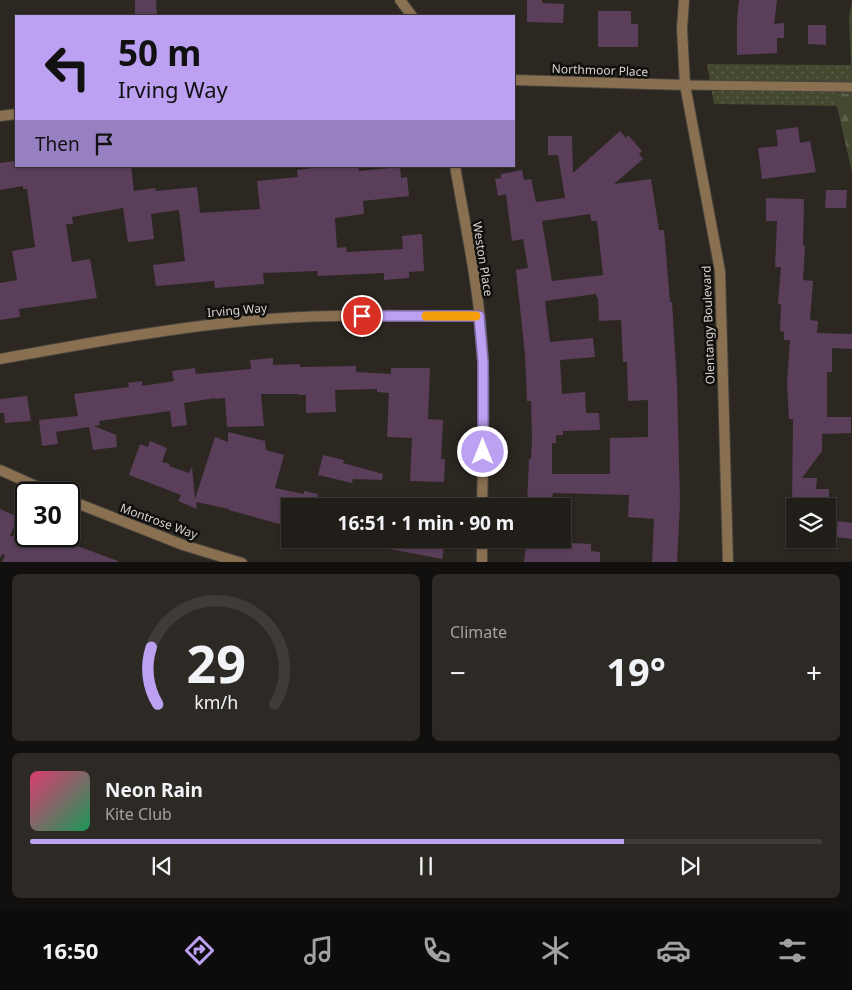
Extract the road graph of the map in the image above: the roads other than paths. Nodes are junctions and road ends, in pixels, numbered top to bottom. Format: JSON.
{"nodes":[{"id":1,"x":400,"y":0,"type":"edge"},
{"id":2,"x":684,"y":0,"type":"edge"},
{"id":3,"x":411,"y":15,"type":"edge"},
{"id":4,"x":515,"y":80,"type":"edge"},
{"id":5,"x":685,"y":85,"type":"junction"},
{"id":6,"x":852,"y":86,"type":"edge"},
{"id":7,"x":15,"y":114,"type":"edge"},
{"id":8,"x":0,"y":116,"type":"edge"},
{"id":9,"x":455,"y":167,"type":"edge"},
{"id":10,"x":479,"y":316,"type":"junction"},
{"id":11,"x":0,"y":359,"type":"edge"},
{"id":12,"x":0,"y":470,"type":"edge"},
{"id":13,"x":27,"y":482,"type":"edge"},
{"id":14,"x":482,"y":498,"type":"edge"},
{"id":15,"x":80,"y":504,"type":"edge"},
{"id":16,"x":482,"y":548,"type":"edge"},
{"id":17,"x":242,"y":562,"type":"edge"},
{"id":18,"x":482,"y":562,"type":"edge"},
{"id":19,"x":728,"y":562,"type":"edge"}],
"edges":[{"from":1,"to":3,"type":"street"},
{"from":2,"to":5,"type":"street","name":"Olentangy Boulevard"},
{"from":4,"to":5,"type":"street","name":"Northmoor Place"},
{"from":5,"to":6,"type":"lane"},
{"from":5,"to":19,"type":"street","name":"Olentangy Boulevard"},
{"from":7,"to":8,"type":"street"},
{"from":9,"to":10,"type":"street","name":"Weston Place"},
{"from":10,"to":11,"type":"street","name":"Irving Way"},
{"from":10,"to":14,"type":"street","name":"Weston Place"},
{"from":12,"to":13,"type":"street"},
{"from":15,"to":17,"type":"street","name":"Montrose Way"},
{"from":16,"to":18,"type":"street"}]}
